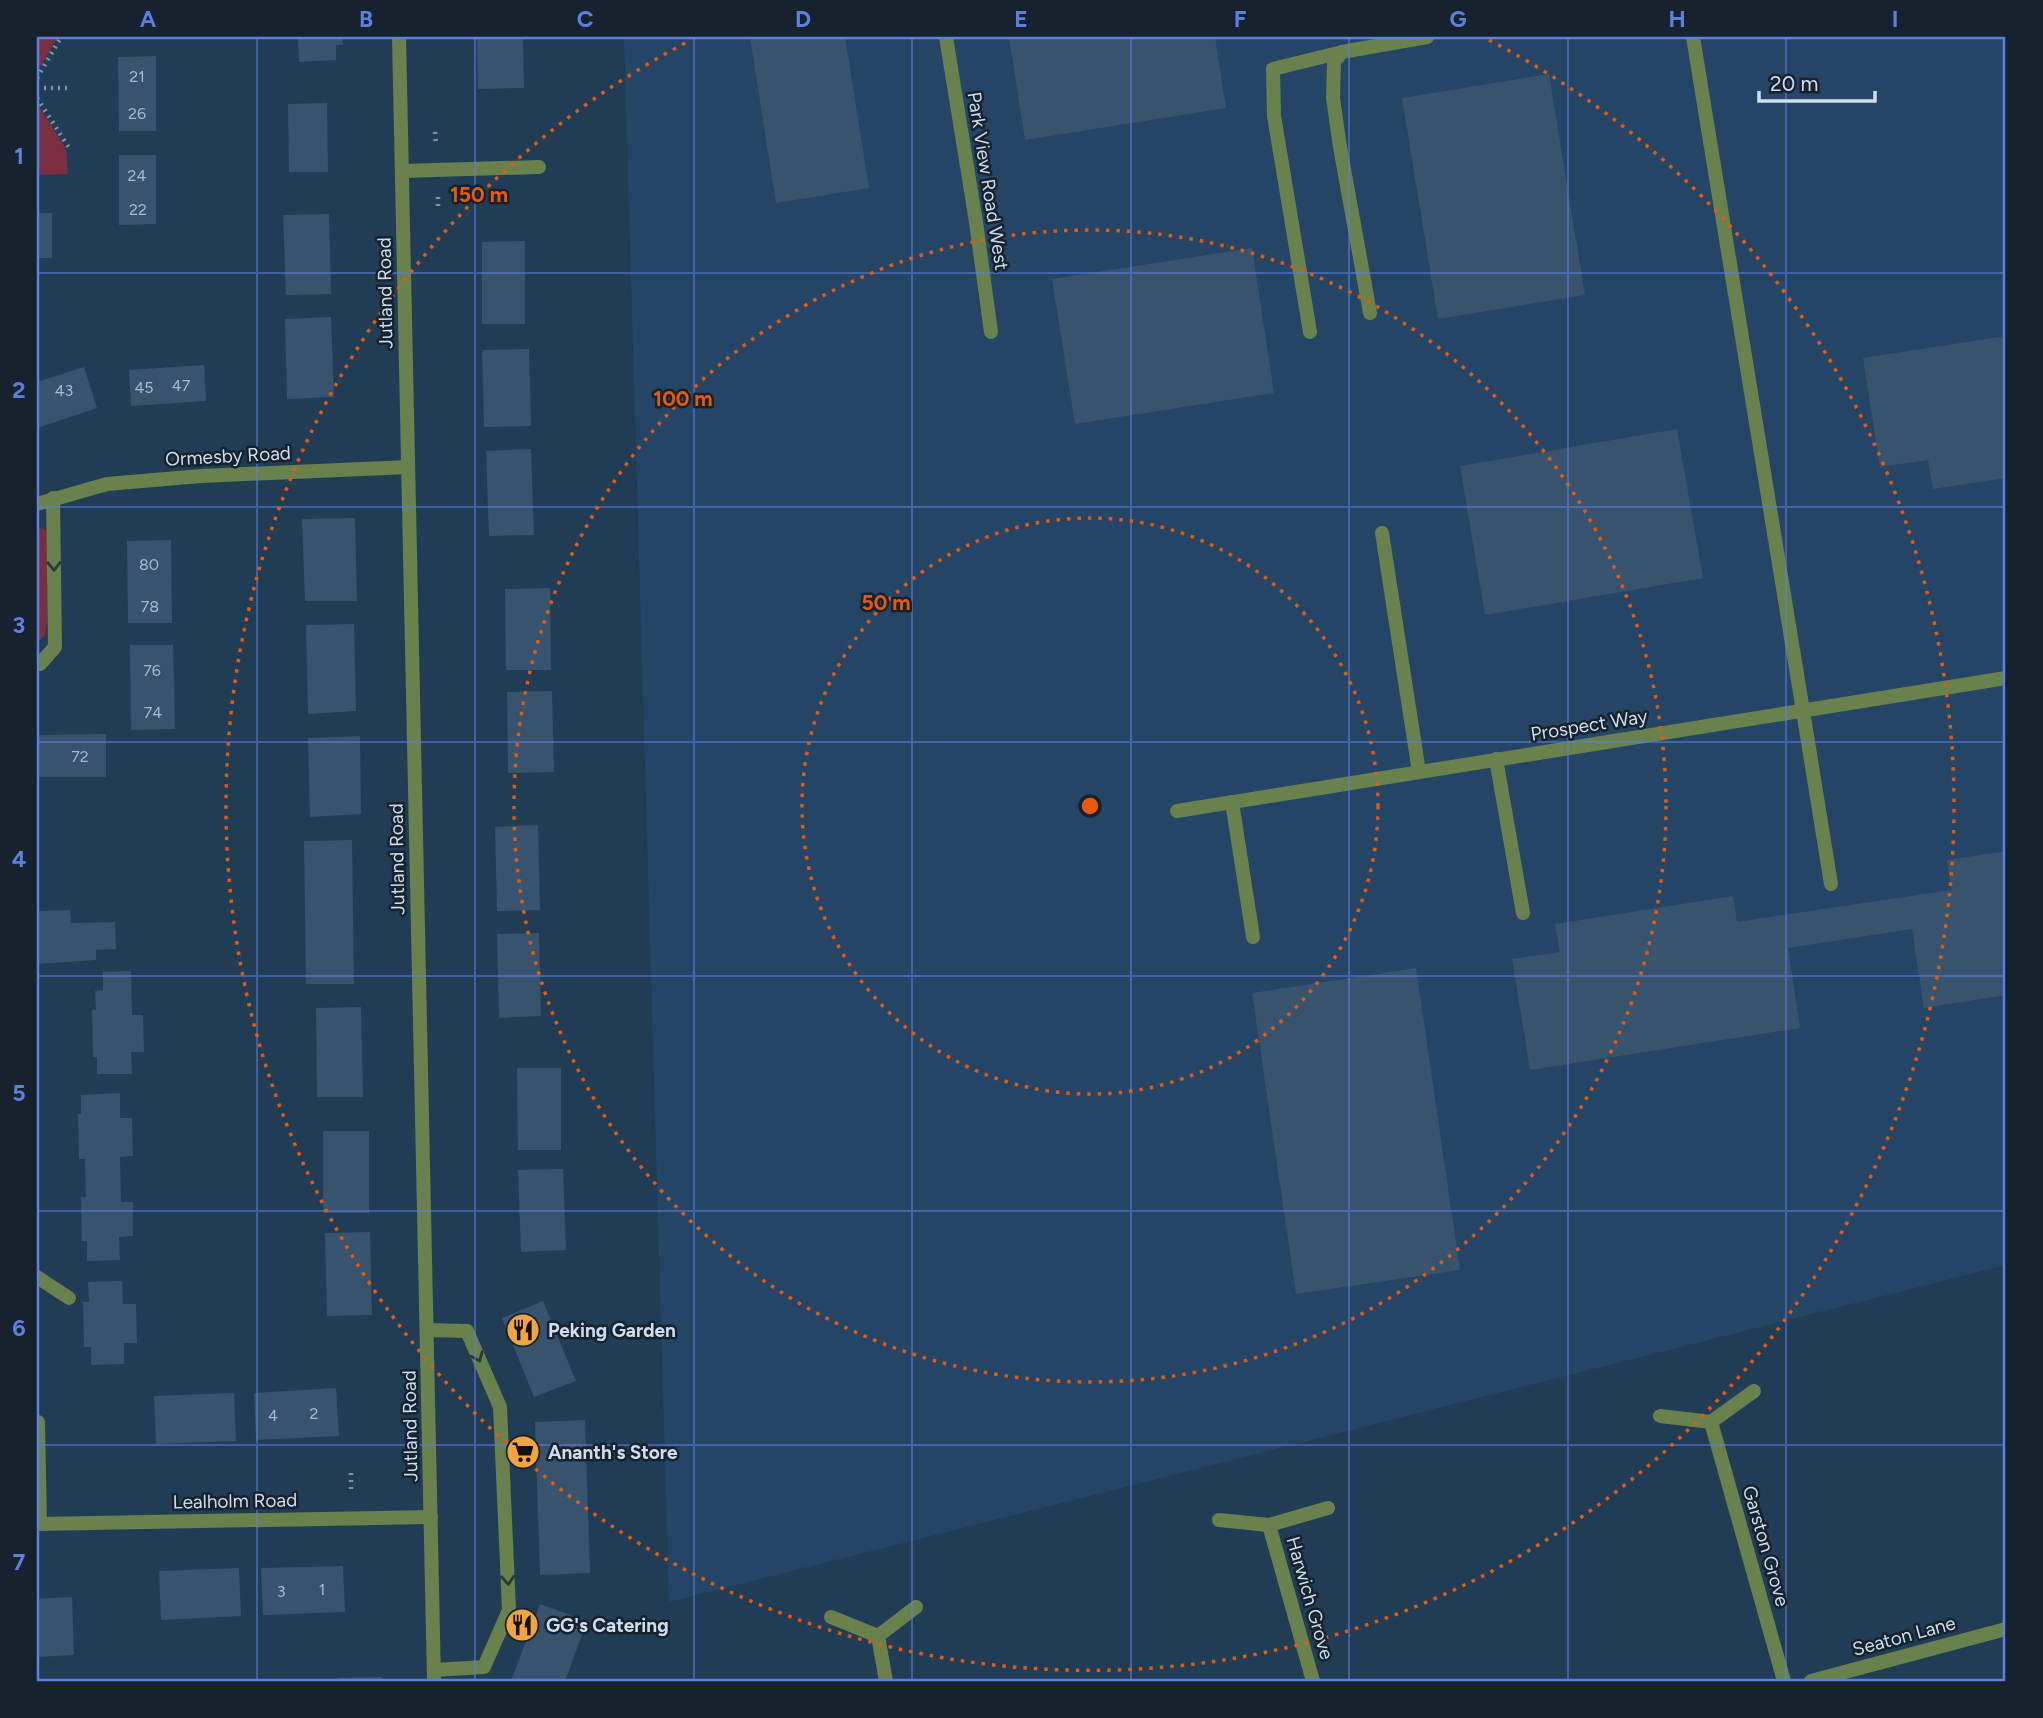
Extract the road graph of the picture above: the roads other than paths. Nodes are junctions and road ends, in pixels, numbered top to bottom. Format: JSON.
{"nodes":[{"id":1,"x":399,"y":37,"type":"edge"},
{"id":2,"x":946,"y":37,"type":"edge"},
{"id":3,"x":1427,"y":37,"type":"edge"},
{"id":4,"x":1693,"y":37,"type":"edge"},
{"id":5,"x":1342,"y":52,"type":"junction"},
{"id":6,"x":539,"y":167,"type":"dead end"},
{"id":7,"x":402,"y":171,"type":"junction"},
{"id":8,"x":1370,"y":313,"type":"dead end"},
{"id":9,"x":991,"y":332,"type":"dead end"},
{"id":10,"x":1310,"y":332,"type":"dead end"},
{"id":11,"x":408,"y":467,"type":"junction"},
{"id":12,"x":54,"y":498,"type":"junction"},
{"id":13,"x":37,"y":503,"type":"edge"},
{"id":14,"x":1382,"y":533,"type":"dead end"},
{"id":15,"x":37,"y":664,"type":"edge"},
{"id":16,"x":2006,"y":678,"type":"edge"},
{"id":17,"x":1803,"y":711,"type":"junction"},
{"id":18,"x":1496,"y":760,"type":"junction"},
{"id":19,"x":1419,"y":772,"type":"junction"},
{"id":20,"x":1232,"y":802,"type":"junction"},
{"id":21,"x":1177,"y":811,"type":"dead end"},
{"id":22,"x":1831,"y":884,"type":"dead end"},
{"id":23,"x":1523,"y":913,"type":"dead end"},
{"id":24,"x":1253,"y":937,"type":"dead end"},
{"id":25,"x":37,"y":1277,"type":"edge"},
{"id":26,"x":69,"y":1298,"type":"dead end"},
{"id":27,"x":427,"y":1330,"type":"junction"},
{"id":28,"x":1754,"y":1391,"type":"dead end"},
{"id":29,"x":1660,"y":1416,"type":"dead end"},
{"id":30,"x":38,"y":1422,"type":"edge"},
{"id":31,"x":1711,"y":1422,"type":"junction"},
{"id":32,"x":1328,"y":1508,"type":"dead end"},
{"id":33,"x":431,"y":1517,"type":"junction"},
{"id":34,"x":1219,"y":1520,"type":"dead end"},
{"id":35,"x":38,"y":1524,"type":"edge"},
{"id":36,"x":1269,"y":1525,"type":"junction"},
{"id":37,"x":916,"y":1607,"type":"dead end"},
{"id":38,"x":831,"y":1617,"type":"dead end"},
{"id":39,"x":2006,"y":1629,"type":"edge"},
{"id":40,"x":878,"y":1636,"type":"junction"},
{"id":41,"x":434,"y":1675,"type":"edge"},
{"id":42,"x":886,"y":1681,"type":"edge"},
{"id":43,"x":1313,"y":1681,"type":"edge"},
{"id":44,"x":1784,"y":1681,"type":"edge"},
{"id":45,"x":1811,"y":1681,"type":"edge"}],
"edges":[{"from":1,"to":7,"type":"street","name":"Jutland Road"},
{"from":2,"to":9,"type":"street","name":"Park View Road West"},
{"from":3,"to":5,"type":"street"},
{"from":4,"to":17,"type":"street"},
{"from":5,"to":8,"type":"street"},
{"from":5,"to":10,"type":"street"},
{"from":6,"to":7,"type":"street"},
{"from":7,"to":11,"type":"street","name":"Jutland Road"},
{"from":11,"to":12,"type":"street","name":"Ormesby Road"},
{"from":11,"to":27,"type":"street","name":"Jutland Road"},
{"from":12,"to":13,"type":"street","name":"Ormesby Road"},
{"from":12,"to":15,"type":"street","one_way":true},
{"from":14,"to":19,"type":"street"},
{"from":16,"to":17,"type":"street","name":"Prospect Way"},
{"from":17,"to":18,"type":"street","name":"Prospect Way"},
{"from":17,"to":22,"type":"street"},
{"from":18,"to":19,"type":"street","name":"Prospect Way"},
{"from":18,"to":23,"type":"street"},
{"from":19,"to":20,"type":"street","name":"Prospect Way"},
{"from":20,"to":21,"type":"street","name":"Prospect Way"},
{"from":20,"to":24,"type":"street"},
{"from":25,"to":26,"type":"street"},
{"from":27,"to":33,"type":"street","name":"Jutland Road"},
{"from":27,"to":41,"type":"street","one_way":true},
{"from":28,"to":31,"type":"street"},
{"from":29,"to":31,"type":"street"},
{"from":30,"to":35,"type":"street","name":"Lealholm Road"},
{"from":31,"to":44,"type":"street","name":"Garston Grove"},
{"from":32,"to":36,"type":"street","name":"Harwich Grove"},
{"from":33,"to":35,"type":"street","name":"Lealholm Road"},
{"from":33,"to":41,"type":"street","name":"Jutland Road"},
{"from":34,"to":36,"type":"street","name":"Harwich Grove"},
{"from":36,"to":43,"type":"street","name":"Harwich Grove"},
{"from":37,"to":40,"type":"street"},
{"from":38,"to":40,"type":"street"},
{"from":39,"to":45,"type":"street","name":"Seaton Lane"},
{"from":40,"to":42,"type":"street"}]}
